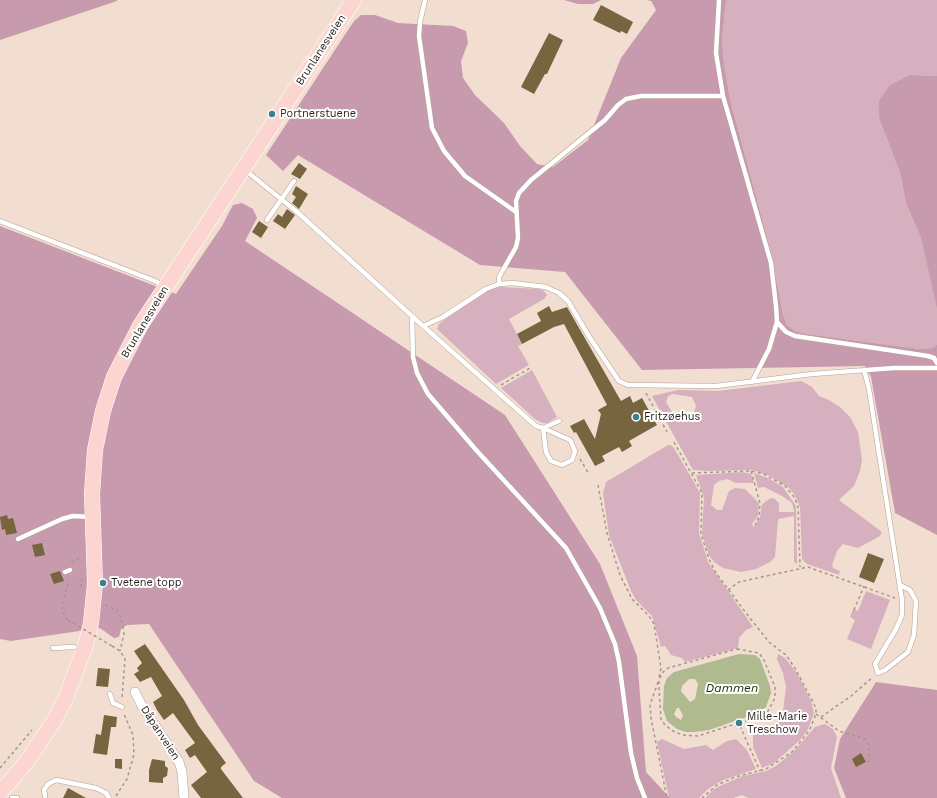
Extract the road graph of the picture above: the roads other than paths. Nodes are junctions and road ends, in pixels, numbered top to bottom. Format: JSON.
{"nodes":[{"id":1,"x":354,"y":0,"type":"edge"},
{"id":2,"x":425,"y":0,"type":"edge"},
{"id":3,"x":720,"y":0,"type":"edge"},
{"id":4,"x":723,"y":96,"type":"junction"},
{"id":5,"x":244,"y":168,"type":"junction"},
{"id":6,"x":294,"y":181,"type":"dead end"},
{"id":7,"x":281,"y":200,"type":"junction"},
{"id":8,"x":516,"y":212,"type":"junction"},
{"id":9,"x":267,"y":220,"type":"dead end"},
{"id":10,"x":0,"y":221,"type":"edge"},
{"id":11,"x":499,"y":284,"type":"junction"},
{"id":12,"x":165,"y":287,"type":"junction"},
{"id":13,"x":412,"y":317,"type":"junction"},
{"id":14,"x":777,"y":322,"type":"junction"},
{"id":15,"x":423,"y":326,"type":"junction"},
{"id":16,"x":937,"y":363,"type":"edge"},
{"id":17,"x":937,"y":368,"type":"edge"},
{"id":18,"x":864,"y":370,"type":"junction"},
{"id":19,"x":752,"y":382,"type":"junction"},
{"id":20,"x":559,"y":421,"type":"dead end"},
{"id":21,"x":543,"y":428,"type":"junction"},
{"id":22,"x":92,"y":517,"type":"junction"},
{"id":23,"x":18,"y":540,"type":"dead end"},
{"id":24,"x":900,"y":585,"type":"junction"},
{"id":25,"x":74,"y":647,"type":"dead end"},
{"id":26,"x":53,"y":648,"type":"dead end"},
{"id":27,"x":68,"y":691,"type":"junction"},
{"id":28,"x":135,"y":692,"type":"dead end"},
{"id":29,"x":110,"y":694,"type":"dead end"},
{"id":30,"x":122,"y":707,"type":"road end"},
{"id":31,"x":0,"y":777,"type":"edge"},
{"id":32,"x":0,"y":793,"type":"edge"},
{"id":33,"x":45,"y":796,"type":"dead end"},
{"id":34,"x":12,"y":798,"type":"edge"},
{"id":35,"x":17,"y":798,"type":"edge"},
{"id":36,"x":109,"y":798,"type":"edge"},
{"id":37,"x":184,"y":798,"type":"edge"},
{"id":38,"x":645,"y":798,"type":"edge"}],
"edges":[{"from":1,"to":5,"type":"main road","name":"Brunlanesveien"},
{"from":2,"to":8,"type":"lane"},
{"from":3,"to":4,"type":"lane"},
{"from":4,"to":8,"type":"lane"},
{"from":4,"to":14,"type":"lane"},
{"from":5,"to":7,"type":"lane"},
{"from":5,"to":12,"type":"main road","name":"Brunlanesveien"},
{"from":6,"to":7,"type":"lane"},
{"from":7,"to":9,"type":"lane"},
{"from":7,"to":13,"type":"lane"},
{"from":8,"to":11,"type":"lane"},
{"from":10,"to":12,"type":"lane"},
{"from":11,"to":15,"type":"lane"},
{"from":11,"to":19,"type":"lane"},
{"from":12,"to":22,"type":"main road","name":"Brunlanesveien"},
{"from":13,"to":15,"type":"lane"},
{"from":13,"to":38,"type":"lane"},
{"from":14,"to":16,"type":"lane"},
{"from":14,"to":19,"type":"lane"},
{"from":15,"to":21,"type":"lane"},
{"from":17,"to":18,"type":"lane"},
{"from":18,"to":19,"type":"lane"},
{"from":18,"to":24,"type":"lane"},
{"from":20,"to":21,"type":"lane"},
{"from":21,"to":21,"type":"lane"},
{"from":22,"to":23,"type":"lane"},
{"from":22,"to":27,"type":"main road","name":"Brunlanesveien"},
{"from":24,"to":24,"type":"lane"},
{"from":25,"to":26,"type":"lane"},
{"from":27,"to":31,"type":"main road","name":"Brunlanesveien"},
{"from":27,"to":32,"type":"main road","name":"Brunlanesveien"},
{"from":28,"to":37,"type":"street","name":"Dåpanveien"},
{"from":29,"to":30,"type":"lane"},
{"from":33,"to":36,"type":"lane"},
{"from":34,"to":35,"type":"lane"}]}
